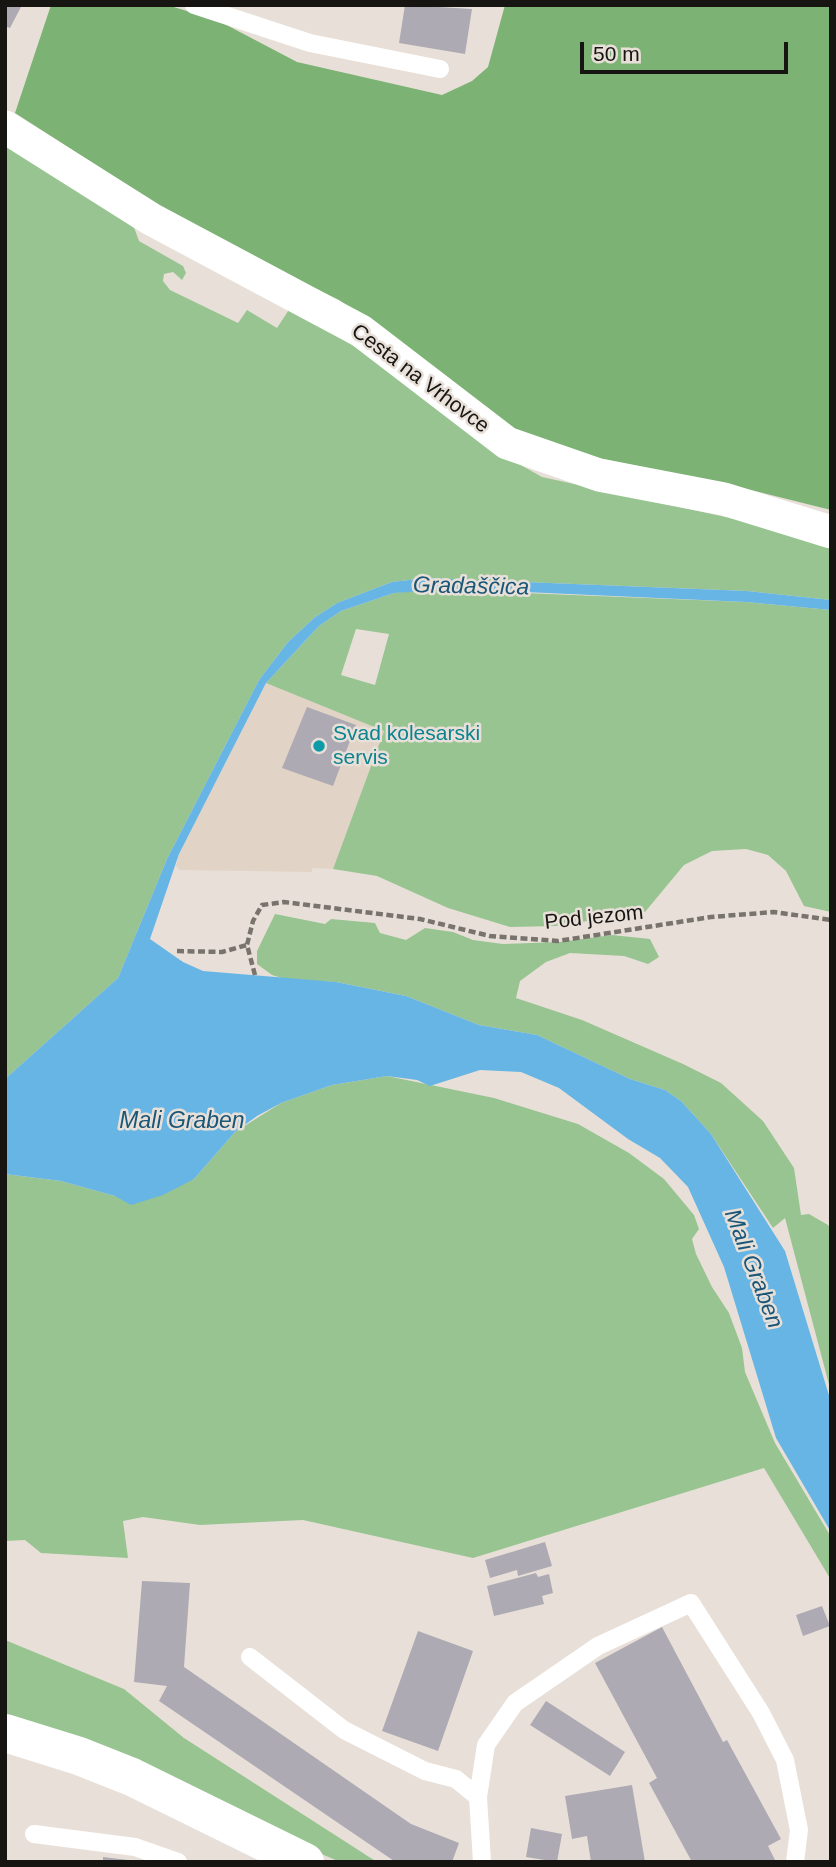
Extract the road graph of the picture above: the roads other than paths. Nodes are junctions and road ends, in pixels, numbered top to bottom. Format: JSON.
{"nodes":[{"id":1,"x":194,"y":5,"type":"edge"},
{"id":2,"x":440,"y":69,"type":"dead end"},
{"id":3,"x":5,"y":127,"type":"edge"},
{"id":4,"x":831,"y":532,"type":"edge"},
{"id":5,"x":250,"y":1657,"type":"dead end"},
{"id":6,"x":5,"y":1733,"type":"edge"},
{"id":7,"x":478,"y":1797,"type":"junction"},
{"id":8,"x":34,"y":1834,"type":"dead end"},
{"id":9,"x":178,"y":1862,"type":"edge"},
{"id":10,"x":305,"y":1862,"type":"edge"},
{"id":11,"x":482,"y":1862,"type":"edge"},
{"id":12,"x":795,"y":1862,"type":"edge"}],
"edges":[{"from":1,"to":2,"type":"lane"},
{"from":3,"to":4,"type":"street","name":"Cesta na Vrhovce"},
{"from":5,"to":7,"type":"lane"},
{"from":6,"to":10,"type":"street"},
{"from":7,"to":11,"type":"lane"},
{"from":7,"to":12,"type":"lane"},
{"from":8,"to":9,"type":"lane"}]}
